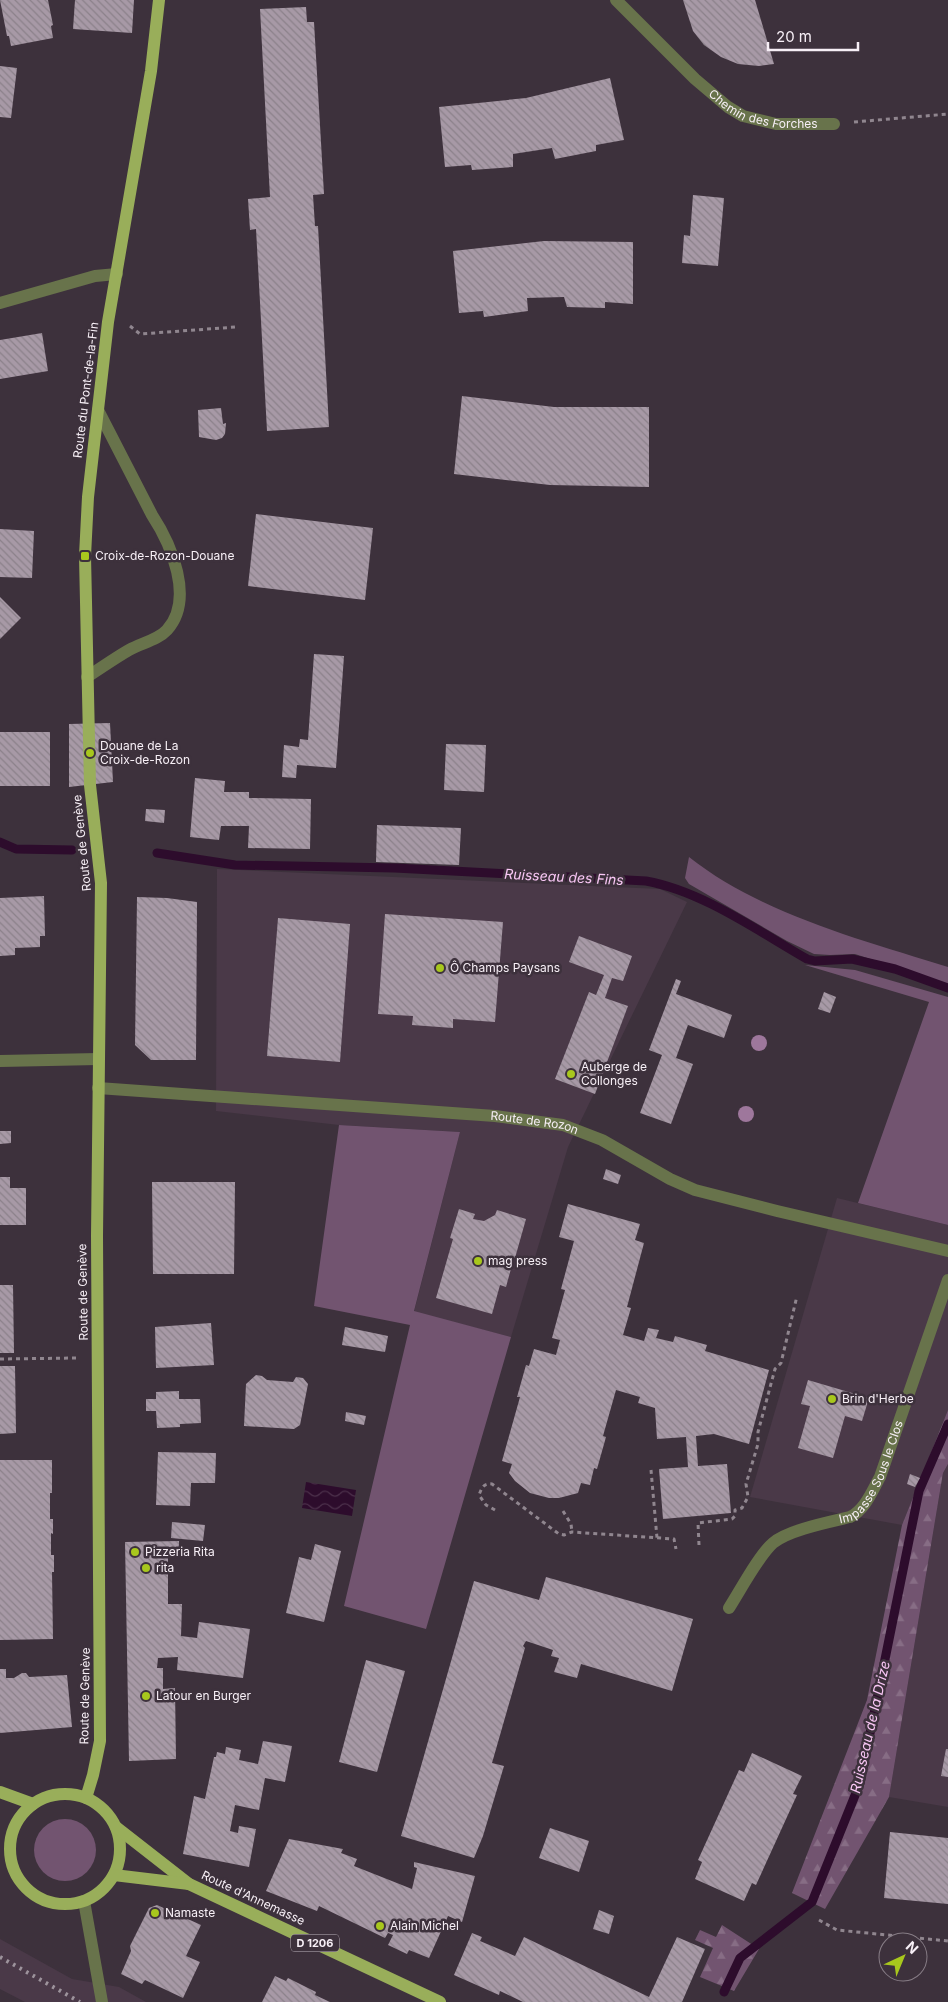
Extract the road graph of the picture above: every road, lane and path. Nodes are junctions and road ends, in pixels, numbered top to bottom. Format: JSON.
{"nodes":[{"id":1,"x":616,"y":0,"type":"edge"},
{"id":2,"x":160,"y":1,"type":"edge"},
{"id":3,"x":948,"y":114,"type":"edge"},
{"id":4,"x":834,"y":124,"type":"joint"},
{"id":5,"x":117,"y":274,"type":"junction"},
{"id":6,"x":0,"y":303,"type":"edge"},
{"id":7,"x":127,"y":325,"type":"dead end"},
{"id":8,"x":236,"y":327,"type":"dead end"},
{"id":9,"x":98,"y":410,"type":"junction"},
{"id":10,"x":87,"y":677,"type":"junction"},
{"id":11,"x":90,"y":785,"type":"joint"},
{"id":12,"x":98,"y":1059,"type":"junction"},
{"id":13,"x":0,"y":1061,"type":"edge"},
{"id":14,"x":98,"y":1088,"type":"junction"},
{"id":15,"x":948,"y":1250,"type":"edge"},
{"id":16,"x":948,"y":1280,"type":"edge"},
{"id":17,"x":797,"y":1296,"type":"dead end"},
{"id":18,"x":0,"y":1358,"type":"edge"},
{"id":19,"x":98,"y":1358,"type":"junction"},
{"id":20,"x":651,"y":1470,"type":"dead end"},
{"id":21,"x":495,"y":1510,"type":"dead end"},
{"id":22,"x":563,"y":1511,"type":"dead end"},
{"id":23,"x":572,"y":1532,"type":"junction"},
{"id":24,"x":657,"y":1538,"type":"junction"},
{"id":25,"x":699,"y":1545,"type":"dead end"},
{"id":26,"x":676,"y":1549,"type":"dead end"},
{"id":27,"x":729,"y":1608,"type":"dead end"},
{"id":28,"x":0,"y":1792,"type":"edge"},
{"id":29,"x":86,"y":1798,"type":"junction"},
{"id":30,"x":33,"y":1804,"type":"junction"},
{"id":31,"x":116,"y":1827,"type":"junction"},
{"id":32,"x":0,"y":1841,"type":"edge"},
{"id":33,"x":10,"y":1851,"type":"junction"},
{"id":34,"x":114,"y":1875,"type":"junction"},
{"id":35,"x":189,"y":1884,"type":"junction"},
{"id":36,"x":84,"y":1901,"type":"junction"},
{"id":37,"x":819,"y":1920,"type":"dead end"},
{"id":38,"x":948,"y":1941,"type":"edge"},
{"id":39,"x":102,"y":2002,"type":"edge"},
{"id":40,"x":440,"y":2002,"type":"edge"}],
"edges":[{"from":1,"to":4,"type":"street","name":"Chemin des Forches"},
{"from":2,"to":5,"type":"main road","name":"Route du Pont-de-la-Fin"},
{"from":3,"to":4,"type":"path","name":"Chemin des Forches"},
{"from":5,"to":6,"type":"street"},
{"from":5,"to":9,"type":"main road","name":"Route du Pont-de-la-Fin"},
{"from":7,"to":8,"type":"path"},
{"from":9,"to":10,"type":"main road","name":"Route du Pont-de-la-Fin"},
{"from":9,"to":10,"type":"street"},
{"from":10,"to":11,"type":"main road","name":"Route du Pont-de-la-Fin"},
{"from":11,"to":12,"type":"main road","name":"Route de Genève"},
{"from":12,"to":13,"type":"street"},
{"from":12,"to":14,"type":"main road","name":"Route de Genève"},
{"from":14,"to":15,"type":"street","name":"Route de Rozon"},
{"from":14,"to":19,"type":"main road","name":"Route de Genève"},
{"from":16,"to":27,"type":"street","name":"Impasse Sous le Clos"},
{"from":17,"to":25,"type":"path"},
{"from":18,"to":19,"type":"path"},
{"from":19,"to":29,"type":"main road","name":"Route de Genève"},
{"from":20,"to":24,"type":"path"},
{"from":21,"to":23,"type":"path"},
{"from":22,"to":23,"type":"path"},
{"from":23,"to":24,"type":"path"},
{"from":24,"to":26,"type":"path"},
{"from":28,"to":30,"type":"main road"},
{"from":29,"to":30,"type":"main road"},
{"from":29,"to":31,"type":"main road"},
{"from":30,"to":33,"type":"main road"},
{"from":31,"to":34,"type":"main road"},
{"from":31,"to":35,"type":"main road","name":"Route d'Annemasse","number":"D 1206"},
{"from":32,"to":33,"type":"main road"},
{"from":33,"to":36,"type":"main road"},
{"from":34,"to":35,"type":"main road","name":"Route d'Annemasse","number":"D 1206"},
{"from":34,"to":36,"type":"main road"},
{"from":35,"to":40,"type":"main road","name":"Route d'Annemasse","number":"D 1206"},
{"from":36,"to":39,"type":"street"},
{"from":37,"to":38,"type":"path"}]}
